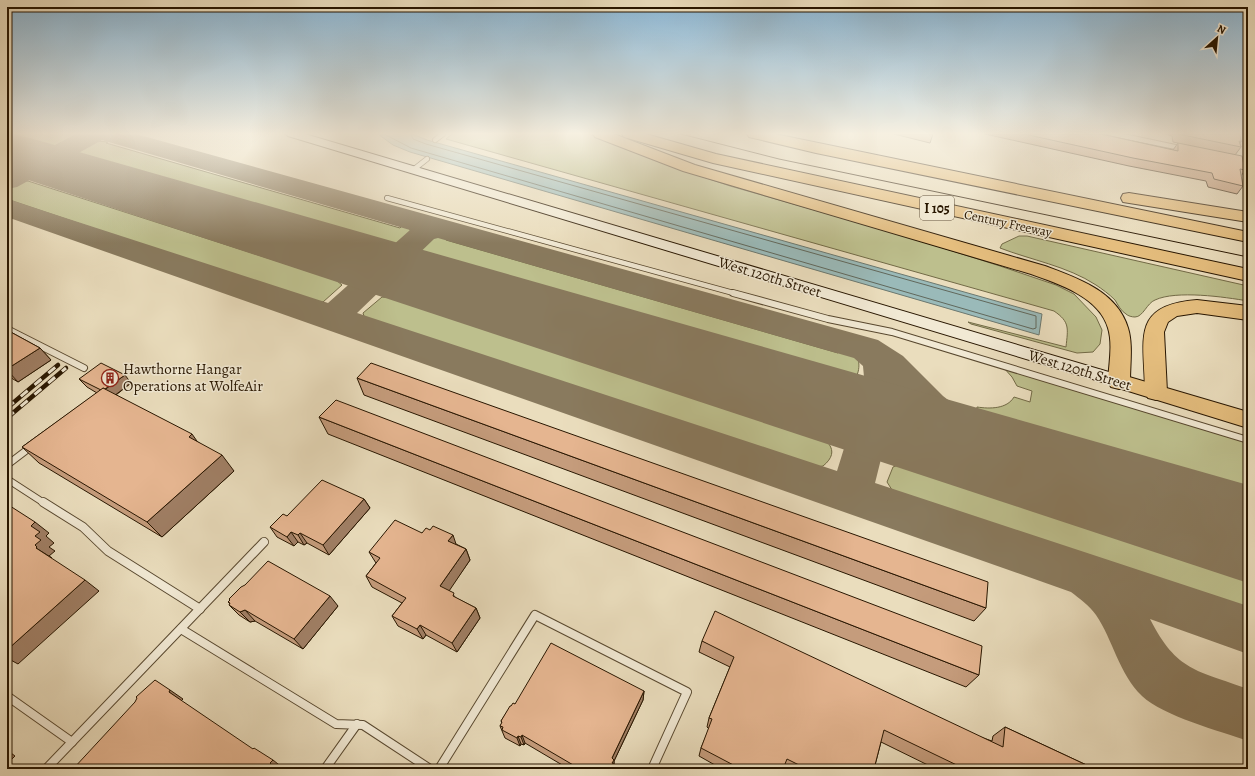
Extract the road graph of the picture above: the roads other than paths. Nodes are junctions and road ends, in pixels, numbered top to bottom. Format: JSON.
{"nodes":[{"id":1,"x":413,"y":170,"type":"edge"},
{"id":2,"x":697,"y":170,"type":"edge"},
{"id":3,"x":768,"y":170,"type":"edge"},
{"id":4,"x":926,"y":170,"type":"edge"},
{"id":5,"x":939,"y":170,"type":"edge"},
{"id":6,"x":387,"y":198,"type":"dead end"},
{"id":7,"x":1248,"y":217,"type":"edge"},
{"id":8,"x":1248,"y":237,"type":"edge"},
{"id":9,"x":1248,"y":275,"type":"edge"},
{"id":10,"x":1248,"y":313,"type":"edge"},
{"id":11,"x":7,"y":329,"type":"edge"},
{"id":12,"x":84,"y":368,"type":"dead end"},
{"id":13,"x":1119,"y":381,"type":"junction"},
{"id":14,"x":1156,"y":392,"type":"junction"},
{"id":15,"x":1248,"y":420,"type":"edge"},
{"id":16,"x":1248,"y":440,"type":"edge"},
{"id":17,"x":37,"y":442,"type":"edge"},
{"id":18,"x":7,"y":465,"type":"edge"},
{"id":19,"x":7,"y":479,"type":"edge"},
{"id":20,"x":264,"y":542,"type":"dead end"},
{"id":21,"x":200,"y":608,"type":"junction"},
{"id":22,"x":181,"y":629,"type":"junction"},
{"id":23,"x":7,"y":696,"type":"edge"},
{"id":24,"x":357,"y":724,"type":"junction"},
{"id":25,"x":72,"y":742,"type":"junction"},
{"id":26,"x":46,"y":769,"type":"edge"},
{"id":27,"x":325,"y":769,"type":"edge"},
{"id":28,"x":430,"y":769,"type":"edge"},
{"id":29,"x":439,"y":769,"type":"edge"},
{"id":30,"x":652,"y":769,"type":"edge"}],
"edges":[{"from":1,"to":13,"type":"main road","name":"West 120th Street"},
{"from":2,"to":13,"type":"highway"},
{"from":3,"to":9,"type":"highway","name":"Century Freeway","number":"I 105"},
{"from":4,"to":8,"type":"highway","number":"I 105"},
{"from":5,"to":7,"type":"highway"},
{"from":6,"to":16,"type":"lane"},
{"from":10,"to":14,"type":"highway"},
{"from":11,"to":12,"type":"lane"},
{"from":13,"to":14,"type":"main road","name":"West 120th Street"},
{"from":14,"to":15,"type":"main road","name":"West 120th Street"},
{"from":17,"to":18,"type":"lane"},
{"from":19,"to":21,"type":"lane"},
{"from":20,"to":21,"type":"lane"},
{"from":21,"to":22,"type":"lane"},
{"from":22,"to":24,"type":"lane"},
{"from":22,"to":25,"type":"lane"},
{"from":23,"to":25,"type":"lane"},
{"from":24,"to":27,"type":"lane"},
{"from":24,"to":28,"type":"lane"},
{"from":25,"to":26,"type":"lane"},
{"from":29,"to":30,"type":"lane"}]}
